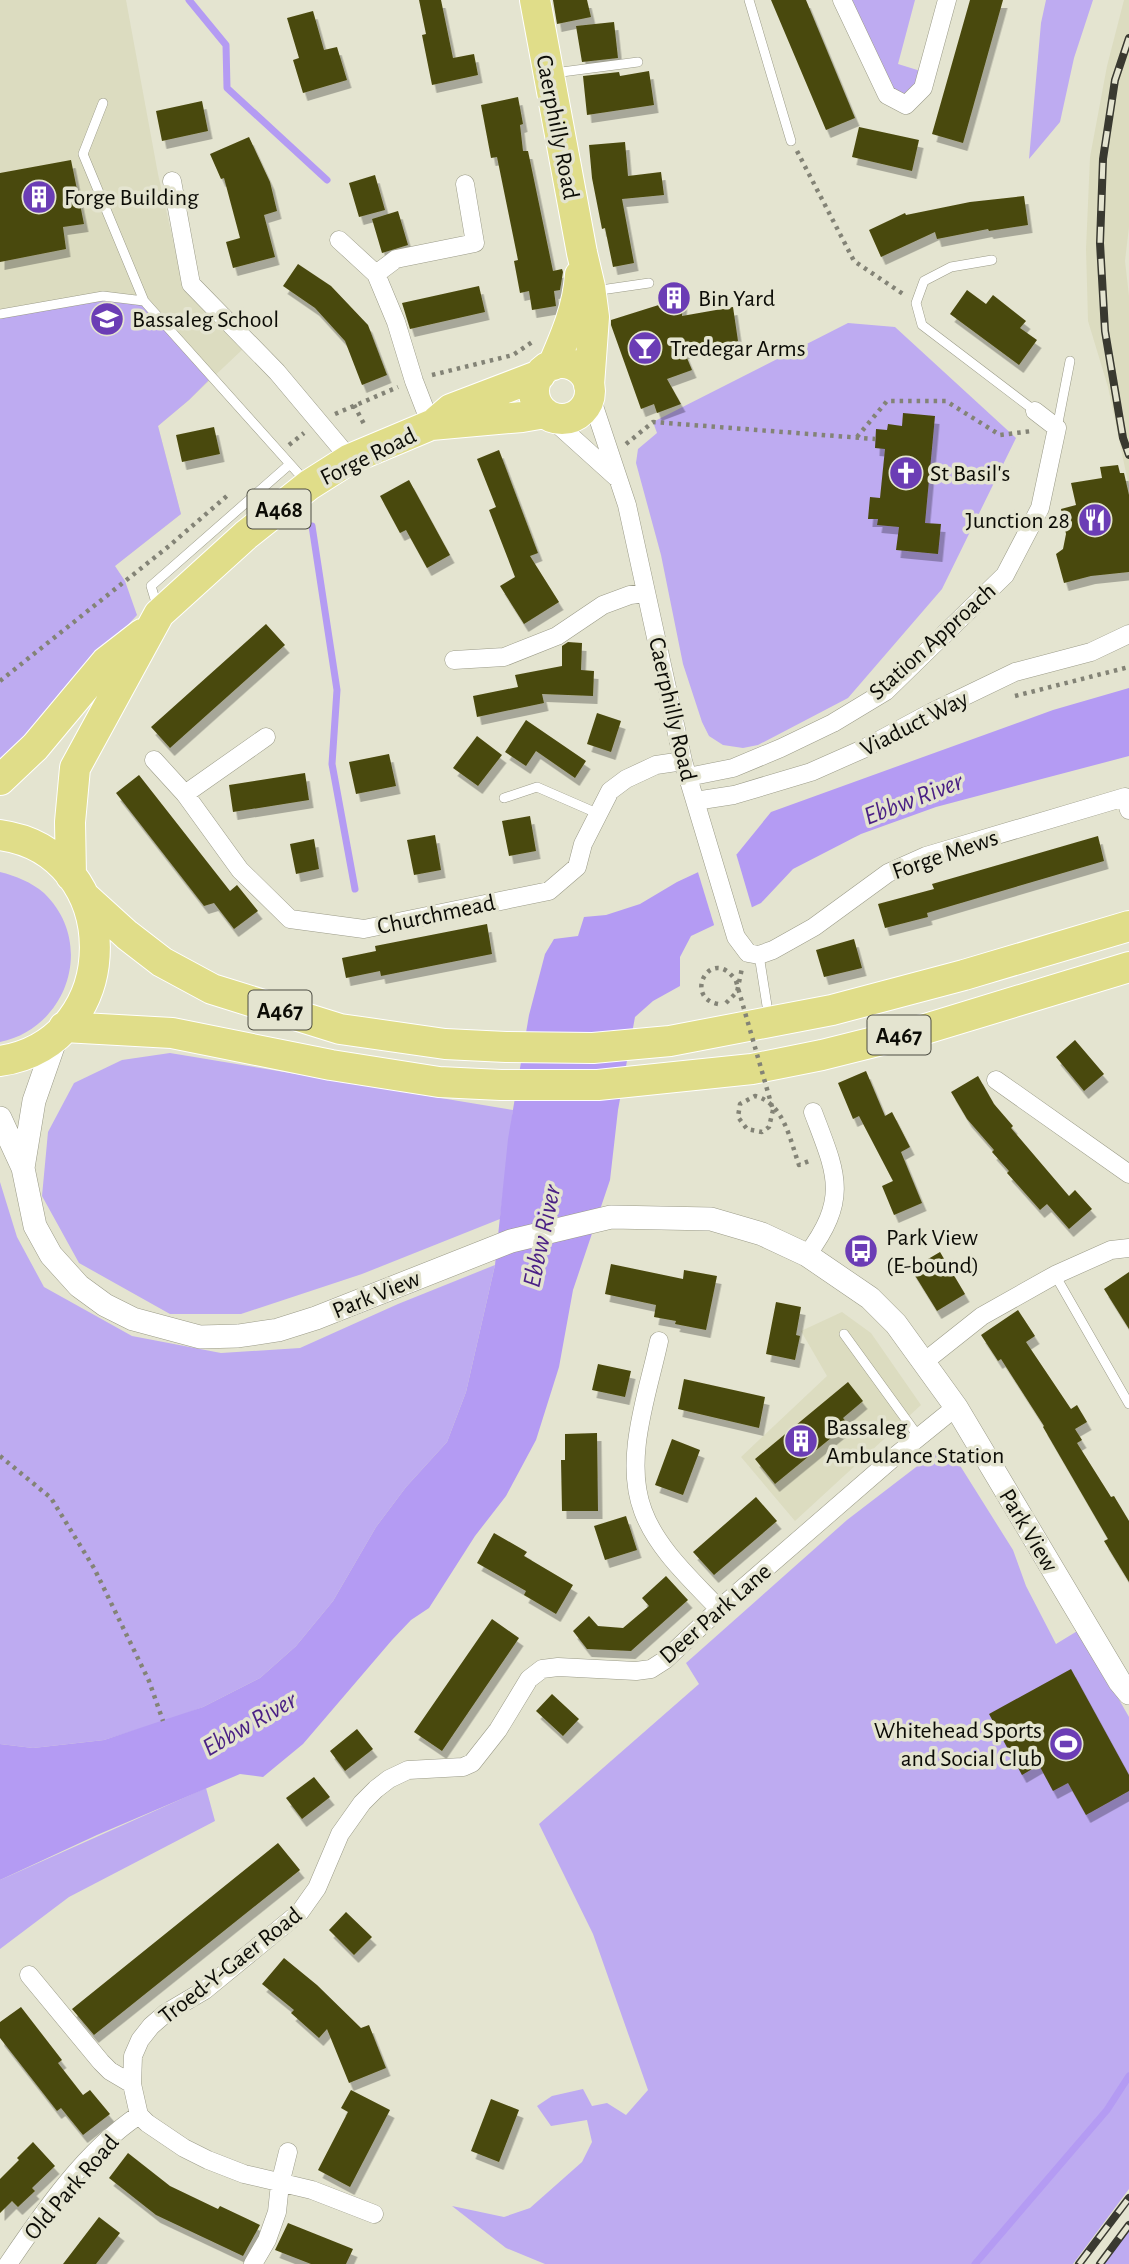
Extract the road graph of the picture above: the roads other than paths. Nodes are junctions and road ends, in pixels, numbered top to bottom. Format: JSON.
{"nodes":[{"id":1,"x":535,"y":0,"type":"edge"},
{"id":2,"x":749,"y":0,"type":"edge"},
{"id":3,"x":842,"y":0,"type":"edge"},
{"id":4,"x":947,"y":0,"type":"edge"},
{"id":5,"x":638,"y":62,"type":"dead end"},
{"id":6,"x":548,"y":74,"type":"junction"},
{"id":7,"x":103,"y":103,"type":"dead end"},
{"id":8,"x":791,"y":141,"type":"road end"},
{"id":9,"x":172,"y":180,"type":"dead end"},
{"id":10,"x":465,"y":184,"type":"dead end"},
{"id":11,"x":338,"y":240,"type":"dead end"},
{"id":12,"x":992,"y":260,"type":"dead end"},
{"id":13,"x":376,"y":274,"type":"junction"},
{"id":14,"x":649,"y":284,"type":"dead end"},
{"id":15,"x":585,"y":293,"type":"junction"},
{"id":16,"x":144,"y":301,"type":"junction"},
{"id":17,"x":0,"y":314,"type":"edge"},
{"id":18,"x":1070,"y":362,"type":"dead end"},
{"id":19,"x":546,"y":370,"type":"junction"},
{"id":20,"x":590,"y":389,"type":"junction"},
{"id":21,"x":1035,"y":411,"type":"joint"},
{"id":22,"x":545,"y":413,"type":"junction"},
{"id":23,"x":431,"y":425,"type":"junction"},
{"id":24,"x":1057,"y":428,"type":"junction"},
{"id":25,"x":350,"y":459,"type":"junction"},
{"id":26,"x":300,"y":475,"type":"junction"},
{"id":27,"x":618,"y":480,"type":"junction"},
{"id":28,"x":646,"y":593,"type":"junction"},
{"id":29,"x":155,"y":621,"type":"junction"},
{"id":30,"x":1129,"y":634,"type":"edge"},
{"id":31,"x":454,"y":660,"type":"dead end"},
{"id":32,"x":267,"y":737,"type":"dead end"},
{"id":33,"x":154,"y":760,"type":"dead end"},
{"id":34,"x":686,"y":769,"type":"junction"},
{"id":35,"x":0,"y":780,"type":"edge"},
{"id":36,"x":185,"y":794,"type":"junction"},
{"id":37,"x":504,"y":798,"type":"dead end"},
{"id":38,"x":695,"y":801,"type":"junction"},
{"id":39,"x":1129,"y":810,"type":"edge"},
{"id":40,"x":599,"y":814,"type":"junction"},
{"id":41,"x":0,"y":835,"type":"edge"},
{"id":42,"x":77,"y":886,"type":"junction"},
{"id":43,"x":1129,"y":926,"type":"edge"},
{"id":44,"x":759,"y":955,"type":"junction"},
{"id":45,"x":1129,"y":967,"type":"edge"},
{"id":46,"x":761,"y":1012,"type":"junction"},
{"id":47,"x":61,"y":1031,"type":"junction"},
{"id":48,"x":0,"y":1061,"type":"edge"},
{"id":49,"x":996,"y":1080,"type":"dead end"},
{"id":50,"x":813,"y":1112,"type":"dead end"},
{"id":51,"x":0,"y":1118,"type":"edge"},
{"id":52,"x":23,"y":1168,"type":"junction"},
{"id":53,"x":1129,"y":1174,"type":"edge"},
{"id":54,"x":1129,"y":1248,"type":"edge"},
{"id":55,"x":807,"y":1255,"type":"junction"},
{"id":56,"x":1055,"y":1275,"type":"junction"},
{"id":57,"x":844,"y":1334,"type":"dead end"},
{"id":58,"x":659,"y":1341,"type":"dead end"},
{"id":59,"x":924,"y":1362,"type":"junction"},
{"id":60,"x":1129,"y":1404,"type":"edge"},
{"id":61,"x":956,"y":1406,"type":"junction"},
{"id":62,"x":918,"y":1436,"type":"junction"},
{"id":63,"x":719,"y":1609,"type":"junction"},
{"id":64,"x":1129,"y":1693,"type":"edge"},
{"id":65,"x":468,"y":1765,"type":"joint"},
{"id":66,"x":29,"y":1975,"type":"dead end"},
{"id":67,"x":132,"y":2084,"type":"junction"},
{"id":68,"x":139,"y":2115,"type":"junction"},
{"id":69,"x":288,"y":2152,"type":"dead end"},
{"id":70,"x":280,"y":2183,"type":"junction"},
{"id":71,"x":374,"y":2214,"type":"dead end"},
{"id":72,"x":8,"y":2264,"type":"edge"},
{"id":73,"x":253,"y":2264,"type":"edge"}],
"edges":[{"from":1,"to":6,"type":"main road","name":"Caerphilly Road"},
{"from":2,"to":8,"type":"lane"},
{"from":3,"to":4,"type":"street"},
{"from":5,"to":6,"type":"lane"},
{"from":6,"to":15,"type":"main road","name":"Caerphilly Road"},
{"from":7,"to":16,"type":"lane"},
{"from":9,"to":25,"type":"street"},
{"from":10,"to":13,"type":"street"},
{"from":11,"to":13,"type":"street"},
{"from":12,"to":21,"type":"lane"},
{"from":13,"to":23,"type":"street"},
{"from":14,"to":15,"type":"lane"},
{"from":15,"to":19,"type":"main road"},
{"from":15,"to":20,"type":"main road","name":"Caerphilly Road"},
{"from":16,"to":17,"type":"lane"},
{"from":16,"to":26,"type":"lane"},
{"from":18,"to":24,"type":"lane"},
{"from":19,"to":20,"type":"main road"},
{"from":19,"to":22,"type":"main road"},
{"from":19,"to":23,"type":"main road","name":"Forge Road","number":"A468"},
{"from":20,"to":22,"type":"main road"},
{"from":20,"to":27,"type":"street","name":"Caerphilly Road"},
{"from":21,"to":24,"type":"street"},
{"from":22,"to":23,"type":"main road","name":"Forge Road","number":"A468"},
{"from":22,"to":27,"type":"street","name":"Caerphilly Road"},
{"from":23,"to":25,"type":"main road","name":"Forge Road","number":"A468"},
{"from":24,"to":34,"type":"street","name":"Station Approach"},
{"from":25,"to":26,"type":"main road","name":"Forge Road","number":"A468"},
{"from":26,"to":29,"type":"main road","name":"Forge Road","number":"A468"},
{"from":27,"to":28,"type":"street","name":"Caerphilly Road"},
{"from":28,"to":31,"type":"street"},
{"from":28,"to":34,"type":"street","name":"Caerphilly Road"},
{"from":29,"to":35,"type":"main road","name":"Forge Road","number":"A468"},
{"from":29,"to":42,"type":"main road","name":"Forge Road","number":"A468"},
{"from":30,"to":38,"type":"street","name":"Viaduct Way"},
{"from":32,"to":36,"type":"street"},
{"from":33,"to":36,"type":"street","name":"Churchmead"},
{"from":34,"to":38,"type":"street","name":"Caerphilly Road"},
{"from":34,"to":40,"type":"street","name":"Churchmead"},
{"from":36,"to":40,"type":"street","name":"Churchmead"},
{"from":37,"to":40,"type":"lane"},
{"from":38,"to":44,"type":"street","name":"Caerphilly Road"},
{"from":39,"to":44,"type":"street","name":"Forge Mews"},
{"from":41,"to":42,"type":"main road"},
{"from":42,"to":46,"type":"main road","number":"A467"},
{"from":42,"to":47,"type":"main road","name":"Forge Road"},
{"from":43,"to":46,"type":"main road","number":"A467"},
{"from":44,"to":46,"type":"lane"},
{"from":45,"to":47,"type":"main road","number":"A467"},
{"from":47,"to":48,"type":"main road"},
{"from":47,"to":52,"type":"street","name":"Park View"},
{"from":49,"to":53,"type":"street"},
{"from":50,"to":55,"type":"street"},
{"from":51,"to":52,"type":"street","name":"Park View"},
{"from":52,"to":55,"type":"street","name":"Park View"},
{"from":54,"to":56,"type":"street"},
{"from":55,"to":59,"type":"street","name":"Park View"},
{"from":56,"to":59,"type":"street"},
{"from":56,"to":60,"type":"lane"},
{"from":57,"to":62,"type":"lane"},
{"from":58,"to":63,"type":"street"},
{"from":59,"to":61,"type":"street","name":"Park View"},
{"from":61,"to":62,"type":"street","name":"Deer Park Lane"},
{"from":61,"to":64,"type":"street","name":"Park View"},
{"from":62,"to":63,"type":"street","name":"Deer Park Lane"},
{"from":63,"to":65,"type":"street","name":"Deer Park Lane"},
{"from":65,"to":67,"type":"street","name":"Troed-Y-Gaer Road"},
{"from":66,"to":67,"type":"street"},
{"from":67,"to":68,"type":"street","name":"Troed-Y-Gaer Road"},
{"from":68,"to":70,"type":"street"},
{"from":68,"to":72,"type":"street","name":"Old Park Road"},
{"from":69,"to":70,"type":"street"},
{"from":70,"to":71,"type":"street"},
{"from":70,"to":73,"type":"street"}]}
